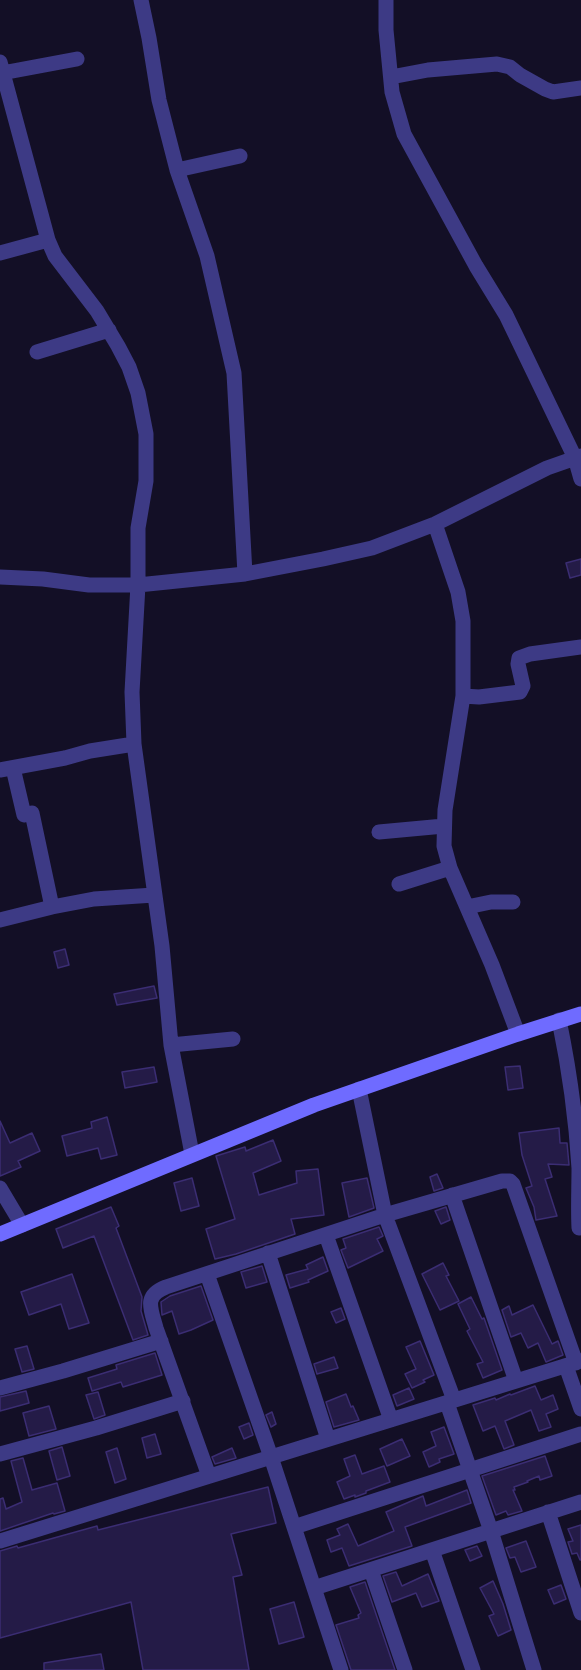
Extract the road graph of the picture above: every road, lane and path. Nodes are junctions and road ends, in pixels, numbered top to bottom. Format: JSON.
{"nodes":[{"id":1,"x":141,"y":0,"type":"edge"},
{"id":2,"x":386,"y":0,"type":"edge"},
{"id":3,"x":77,"y":59,"type":"dead end"},
{"id":4,"x":1,"y":67,"type":"edge"},
{"id":5,"x":391,"y":77,"type":"junction"},
{"id":6,"x":581,"y":88,"type":"edge"},
{"id":7,"x":240,"y":156,"type":"dead end"},
{"id":8,"x":177,"y":170,"type":"junction"},
{"id":9,"x":48,"y":240,"type":"junction"},
{"id":10,"x":0,"y":254,"type":"edge"},
{"id":11,"x":109,"y":330,"type":"junction"},
{"id":12,"x":36,"y":352,"type":"dead end"},
{"id":13,"x":578,"y":457,"type":"edge"},
{"id":14,"x":581,"y":479,"type":"edge"},
{"id":15,"x":435,"y":524,"type":"junction"},
{"id":16,"x":245,"y":574,"type":"junction"},
{"id":17,"x":0,"y":577,"type":"edge"},
{"id":18,"x":138,"y":585,"type":"junction"},
{"id":19,"x":581,"y":647,"type":"edge"},
{"id":20,"x":463,"y":696,"type":"junction"},
{"id":21,"x":134,"y":744,"type":"junction"},
{"id":22,"x":7,"y":769,"type":"edge"},
{"id":23,"x":444,"y":826,"type":"junction"},
{"id":24,"x":378,"y":832,"type":"dead end"},
{"id":25,"x":450,"y":868,"type":"junction"},
{"id":26,"x":399,"y":884,"type":"dead end"},
{"id":27,"x":154,"y":895,"type":"junction"},
{"id":28,"x":513,"y":902,"type":"dead end"},
{"id":29,"x":52,"y":907,"type":"junction"},
{"id":30,"x":467,"y":907,"type":"junction"},
{"id":31,"x":0,"y":920,"type":"edge"},
{"id":32,"x":581,"y":1014,"type":"edge"},
{"id":33,"x":559,"y":1020,"type":"junction"},
{"id":34,"x":518,"y":1034,"type":"junction"},
{"id":35,"x":233,"y":1039,"type":"dead end"},
{"id":36,"x":171,"y":1046,"type":"junction"},
{"id":37,"x":359,"y":1089,"type":"junction"},
{"id":38,"x":192,"y":1154,"type":"junction"},
{"id":39,"x":0,"y":1188,"type":"edge"},
{"id":40,"x":452,"y":1195,"type":"junction"},
{"id":41,"x":385,"y":1215,"type":"junction"},
{"id":42,"x":22,"y":1225,"type":"junction"},
{"id":43,"x":579,"y":1228,"type":"dead end"},
{"id":44,"x":0,"y":1234,"type":"edge"},
{"id":45,"x":326,"y":1235,"type":"junction"},
{"id":46,"x":268,"y":1253,"type":"junction"},
{"id":47,"x":207,"y":1274,"type":"junction"},
{"id":48,"x":161,"y":1341,"type":"junction"},
{"id":49,"x":574,"y":1363,"type":"edge"},
{"id":50,"x":516,"y":1381,"type":"junction"},
{"id":51,"x":0,"y":1388,"type":"edge"},
{"id":52,"x":183,"y":1401,"type":"junction"},
{"id":53,"x":450,"y":1401,"type":"junction"},
{"id":54,"x":581,"y":1409,"type":"edge"},
{"id":55,"x":391,"y":1420,"type":"junction"},
{"id":56,"x":581,"y":1434,"type":"edge"},
{"id":57,"x":328,"y":1439,"type":"junction"},
{"id":58,"x":0,"y":1454,"type":"edge"},
{"id":59,"x":271,"y":1457,"type":"junction"},
{"id":60,"x":471,"y":1469,"type":"junction"},
{"id":61,"x":209,"y":1476,"type":"junction"},
{"id":62,"x":581,"y":1502,"type":"edge"},
{"id":63,"x":548,"y":1512,"type":"junction"},
{"id":64,"x":294,"y":1527,"type":"junction"},
{"id":65,"x":491,"y":1531,"type":"junction"},
{"id":66,"x":0,"y":1541,"type":"edge"},
{"id":67,"x":432,"y":1550,"type":"junction"},
{"id":68,"x":371,"y":1570,"type":"junction"},
{"id":69,"x":314,"y":1588,"type":"junction"},
{"id":70,"x":581,"y":1614,"type":"edge"},
{"id":71,"x":341,"y":1670,"type":"edge"},
{"id":72,"x":405,"y":1670,"type":"edge"},
{"id":73,"x":473,"y":1670,"type":"edge"},
{"id":74,"x":534,"y":1670,"type":"edge"}],
"edges":[{"from":1,"to":8,"type":"street"},
{"from":2,"to":5,"type":"street"},
{"from":3,"to":4,"type":"street"},
{"from":4,"to":9,"type":"street"},
{"from":5,"to":6,"type":"street"},
{"from":5,"to":13,"type":"street"},
{"from":7,"to":8,"type":"street"},
{"from":8,"to":16,"type":"street"},
{"from":9,"to":10,"type":"street"},
{"from":9,"to":11,"type":"street"},
{"from":11,"to":12,"type":"street"},
{"from":11,"to":18,"type":"street"},
{"from":13,"to":14,"type":"street"},
{"from":13,"to":15,"type":"street"},
{"from":15,"to":16,"type":"street"},
{"from":15,"to":20,"type":"street"},
{"from":16,"to":18,"type":"street"},
{"from":17,"to":18,"type":"street"},
{"from":18,"to":21,"type":"street"},
{"from":19,"to":20,"type":"street"},
{"from":20,"to":23,"type":"street"},
{"from":21,"to":22,"type":"street"},
{"from":21,"to":27,"type":"street"},
{"from":22,"to":29,"type":"street"},
{"from":23,"to":24,"type":"street"},
{"from":23,"to":25,"type":"street"},
{"from":25,"to":26,"type":"street"},
{"from":25,"to":30,"type":"street"},
{"from":27,"to":29,"type":"street"},
{"from":27,"to":36,"type":"street"},
{"from":28,"to":30,"type":"street"},
{"from":29,"to":31,"type":"street"},
{"from":30,"to":34,"type":"street"},
{"from":32,"to":33,"type":"main road"},
{"from":33,"to":34,"type":"main road"},
{"from":33,"to":43,"type":"street"},
{"from":34,"to":37,"type":"main road"},
{"from":35,"to":36,"type":"street"},
{"from":36,"to":38,"type":"street"},
{"from":37,"to":38,"type":"main road"},
{"from":37,"to":41,"type":"street"},
{"from":38,"to":42,"type":"main road"},
{"from":39,"to":42,"type":"street"},
{"from":40,"to":41,"type":"street"},
{"from":40,"to":49,"type":"street"},
{"from":40,"to":50,"type":"street"},
{"from":41,"to":45,"type":"street"},
{"from":41,"to":53,"type":"street"},
{"from":42,"to":44,"type":"main road"},
{"from":45,"to":46,"type":"street"},
{"from":45,"to":55,"type":"street"},
{"from":46,"to":47,"type":"street"},
{"from":46,"to":57,"type":"street"},
{"from":47,"to":48,"type":"street"},
{"from":47,"to":59,"type":"street"},
{"from":48,"to":51,"type":"street"},
{"from":48,"to":52,"type":"street"},
{"from":49,"to":50,"type":"street"},
{"from":49,"to":54,"type":"street"},
{"from":50,"to":53,"type":"street"},
{"from":52,"to":58,"type":"street"},
{"from":52,"to":61,"type":"street"},
{"from":53,"to":55,"type":"street"},
{"from":53,"to":60,"type":"street"},
{"from":55,"to":57,"type":"street"},
{"from":56,"to":60,"type":"street"},
{"from":57,"to":59,"type":"street"},
{"from":59,"to":61,"type":"street"},
{"from":59,"to":64,"type":"street"},
{"from":60,"to":64,"type":"street"},
{"from":60,"to":65,"type":"street"},
{"from":61,"to":66,"type":"street"},
{"from":62,"to":63,"type":"street"},
{"from":63,"to":65,"type":"street"},
{"from":63,"to":70,"type":"street"},
{"from":64,"to":69,"type":"street"},
{"from":65,"to":67,"type":"street"},
{"from":65,"to":74,"type":"street"},
{"from":67,"to":68,"type":"street"},
{"from":67,"to":73,"type":"street"},
{"from":68,"to":69,"type":"street"},
{"from":68,"to":72,"type":"street"},
{"from":69,"to":71,"type":"street"}]}
